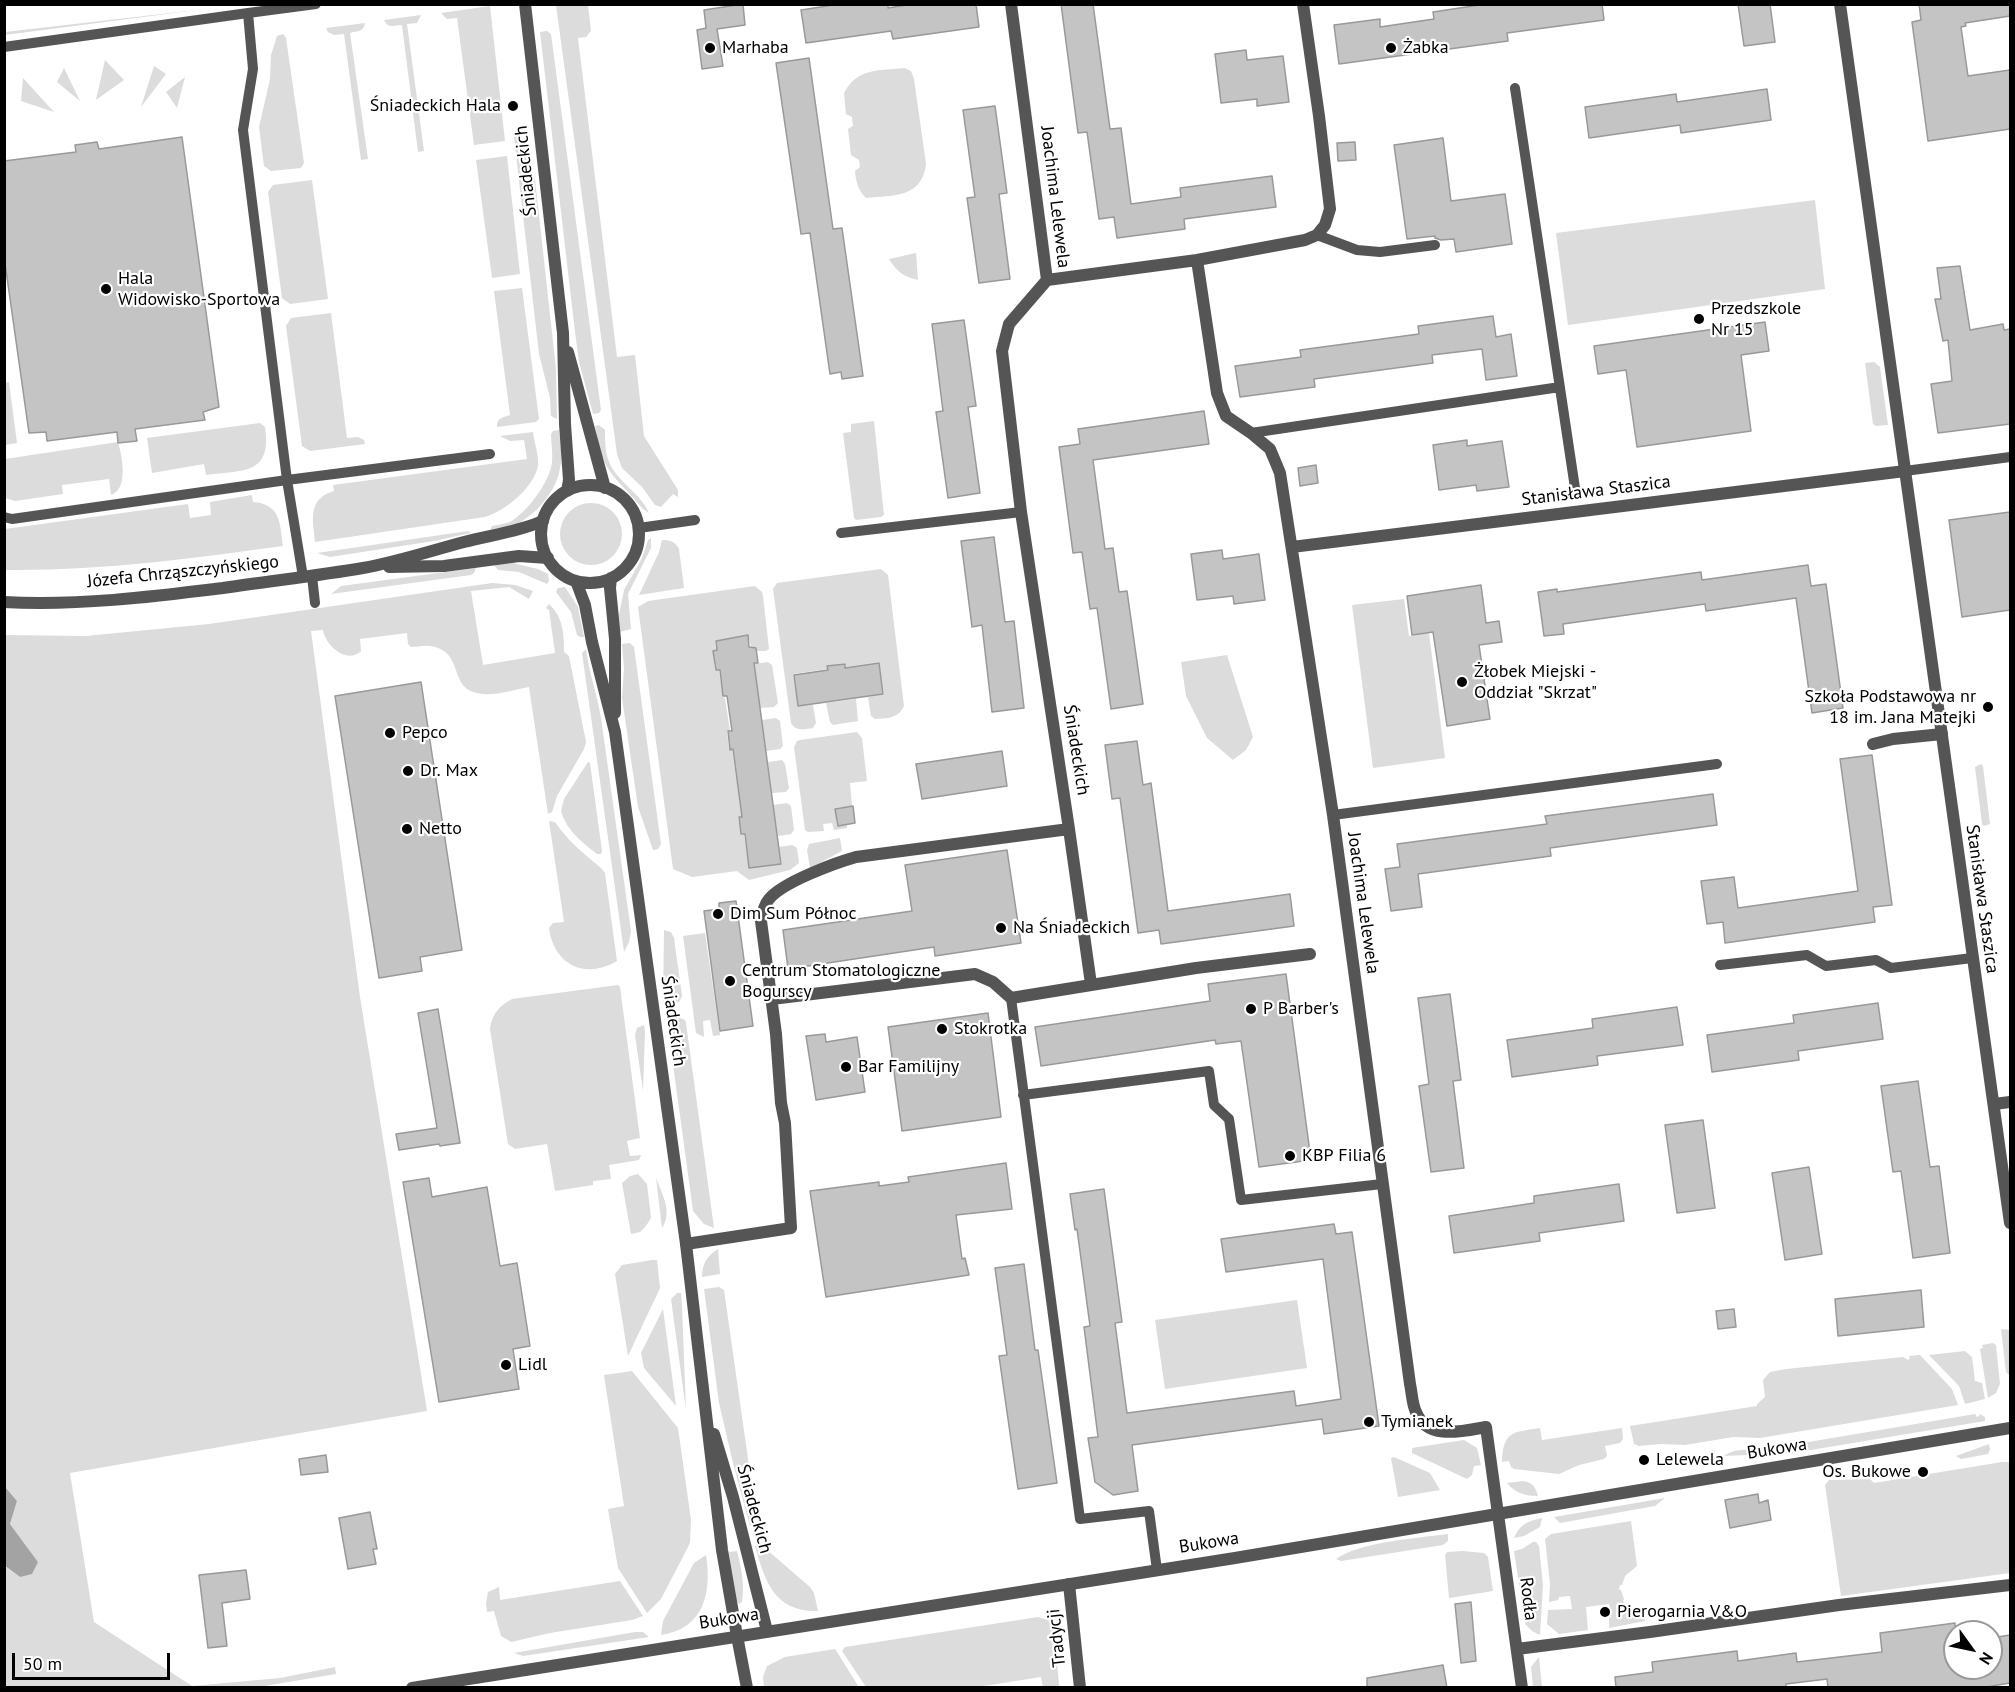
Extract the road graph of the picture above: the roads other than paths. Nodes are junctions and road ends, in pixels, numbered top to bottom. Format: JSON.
{"nodes":[{"id":1,"x":316,"y":4,"type":"edge"},
{"id":2,"x":525,"y":4,"type":"edge"},
{"id":3,"x":1011,"y":4,"type":"edge"},
{"id":4,"x":1303,"y":4,"type":"edge"},
{"id":5,"x":1840,"y":4,"type":"edge"},
{"id":6,"x":248,"y":13,"type":"junction"},
{"id":7,"x":4,"y":47,"type":"edge"},
{"id":8,"x":1515,"y":88,"type":"dead end"},
{"id":9,"x":1317,"y":235,"type":"junction"},
{"id":10,"x":1435,"y":245,"type":"dead end"},
{"id":11,"x":1197,"y":260,"type":"junction"},
{"id":12,"x":1047,"y":280,"type":"junction"},
{"id":13,"x":563,"y":333,"type":"junction"},
{"id":14,"x":1560,"y":387,"type":"junction"},
{"id":15,"x":1251,"y":433,"type":"junction"},
{"id":16,"x":490,"y":454,"type":"dead end"},
{"id":17,"x":2010,"y":457,"type":"edge"},
{"id":18,"x":1905,"y":471,"type":"junction"},
{"id":19,"x":287,"y":480,"type":"junction"},
{"id":20,"x":604,"y":488,"type":"junction"},
{"id":21,"x":1575,"y":489,"type":"dead end"},
{"id":22,"x":567,"y":491,"type":"junction"},
{"id":23,"x":1021,"y":512,"type":"junction"},
{"id":24,"x":4,"y":517,"type":"edge"},
{"id":25,"x":695,"y":520,"type":"dead end"},
{"id":26,"x":543,"y":521,"type":"junction"},
{"id":27,"x":639,"y":528,"type":"junction"},
{"id":28,"x":841,"y":533,"type":"dead end"},
{"id":29,"x":1292,"y":547,"type":"junction"},
{"id":30,"x":548,"y":558,"type":"junction"},
{"id":31,"x":364,"y":568,"type":"junction"},
{"id":32,"x":308,"y":576,"type":"junction"},
{"id":33,"x":611,"y":578,"type":"junction"},
{"id":34,"x":576,"y":581,"type":"junction"},
{"id":35,"x":4,"y":602,"type":"edge"},
{"id":36,"x":315,"y":603,"type":"dead end"},
{"id":37,"x":615,"y":732,"type":"junction"},
{"id":38,"x":1941,"y":734,"type":"junction"},
{"id":39,"x":1873,"y":744,"type":"dead end"},
{"id":40,"x":1718,"y":764,"type":"dead end"},
{"id":41,"x":1333,"y":815,"type":"junction"},
{"id":42,"x":1069,"y":829,"type":"junction"},
{"id":43,"x":1310,"y":954,"type":"dead end"},
{"id":44,"x":1972,"y":958,"type":"junction"},
{"id":45,"x":1720,"y":965,"type":"dead end"},
{"id":46,"x":1091,"y":984,"type":"junction"},
{"id":47,"x":1011,"y":998,"type":"junction"},
{"id":48,"x":772,"y":999,"type":"junction"},
{"id":49,"x":1023,"y":1095,"type":"junction"},
{"id":50,"x":2010,"y":1102,"type":"edge"},
{"id":51,"x":1994,"y":1104,"type":"junction"},
{"id":52,"x":1382,"y":1184,"type":"junction"},
{"id":53,"x":2010,"y":1223,"type":"edge"},
{"id":54,"x":686,"y":1244,"type":"junction"},
{"id":55,"x":703,"y":1398,"type":"junction"},
{"id":56,"x":2010,"y":1428,"type":"edge"},
{"id":57,"x":1498,"y":1515,"type":"junction"},
{"id":58,"x":1157,"y":1570,"type":"junction"},
{"id":59,"x":1070,"y":1584,"type":"junction"},
{"id":60,"x":2010,"y":1586,"type":"edge"},
{"id":61,"x":767,"y":1631,"type":"junction"},
{"id":62,"x":737,"y":1636,"type":"junction"},
{"id":63,"x":1517,"y":1649,"type":"junction"},
{"id":64,"x":412,"y":1688,"type":"edge"},
{"id":65,"x":747,"y":1688,"type":"edge"},
{"id":66,"x":1080,"y":1688,"type":"edge"},
{"id":67,"x":1522,"y":1688,"type":"edge"}],
"edges":[{"from":1,"to":6,"type":"lane"},
{"from":2,"to":13,"type":"street","name":"Śniadeckich"},
{"from":3,"to":12,"type":"street","name":"Joachima Lelewela"},
{"from":4,"to":9,"type":"street"},
{"from":5,"to":18,"type":"street","name":"Stanisława Staszica"},
{"from":6,"to":7,"type":"lane"},
{"from":6,"to":19,"type":"lane"},
{"from":8,"to":14,"type":"lane"},
{"from":9,"to":10,"type":"lane"},
{"from":9,"to":11,"type":"street","name":"Joachima Lelewela"},
{"from":11,"to":12,"type":"street","name":"Joachima Lelewela"},
{"from":11,"to":15,"type":"street","name":"Joachima Lelewela"},
{"from":12,"to":23,"type":"street","name":"Śniadeckich"},
{"from":13,"to":20,"type":"street","name":"Śniadeckich"},
{"from":13,"to":22,"type":"street","name":"Śniadeckich"},
{"from":14,"to":15,"type":"lane"},
{"from":14,"to":21,"type":"lane"},
{"from":15,"to":29,"type":"street","name":"Joachima Lelewela"},
{"from":16,"to":19,"type":"lane"},
{"from":17,"to":18,"type":"lane"},
{"from":18,"to":29,"type":"street","name":"Stanisława Staszica"},
{"from":18,"to":38,"type":"street","name":"Stanisława Staszica"},
{"from":19,"to":24,"type":"lane"},
{"from":19,"to":32,"type":"lane"},
{"from":20,"to":22,"type":"street"},
{"from":20,"to":27,"type":"street"},
{"from":22,"to":26,"type":"street"},
{"from":23,"to":28,"type":"lane"},
{"from":23,"to":42,"type":"street","name":"Śniadeckich"},
{"from":25,"to":27,"type":"lane"},
{"from":26,"to":30,"type":"street"},
{"from":26,"to":31,"type":"street","name":"Józefa Chrząszczyńskiego"},
{"from":27,"to":33,"type":"street"},
{"from":29,"to":41,"type":"street","name":"Joachima Lelewela"},
{"from":30,"to":31,"type":"street","name":"Józefa Chrząszczyńskiego"},
{"from":30,"to":34,"type":"street"},
{"from":31,"to":32,"type":"street","name":"Józefa Chrząszczyńskiego"},
{"from":32,"to":35,"type":"street","name":"Józefa Chrząszczyńskiego"},
{"from":32,"to":36,"type":"lane"},
{"from":33,"to":34,"type":"street"},
{"from":33,"to":37,"type":"street","name":"Śniadeckich"},
{"from":34,"to":37,"type":"street","name":"Śniadeckich"},
{"from":37,"to":54,"type":"street","name":"Śniadeckich"},
{"from":38,"to":39,"type":"street"},
{"from":38,"to":44,"type":"street","name":"Stanisława Staszica"},
{"from":40,"to":41,"type":"lane"},
{"from":41,"to":52,"type":"street","name":"Joachima Lelewela"},
{"from":42,"to":46,"type":"street","name":"Śniadeckich"},
{"from":42,"to":48,"type":"street"},
{"from":43,"to":46,"type":"street"},
{"from":44,"to":45,"type":"lane"},
{"from":44,"to":51,"type":"street","name":"Stanisława Staszica"},
{"from":46,"to":47,"type":"street"},
{"from":47,"to":48,"type":"street"},
{"from":47,"to":49,"type":"lane"},
{"from":48,"to":54,"type":"street"},
{"from":49,"to":52,"type":"lane"},
{"from":49,"to":58,"type":"lane"},
{"from":50,"to":51,"type":"street"},
{"from":51,"to":53,"type":"street","name":"Stanisława Staszica"},
{"from":52,"to":57,"type":"street","name":"Joachima Lelewela"},
{"from":54,"to":55,"type":"street","name":"Śniadeckich"},
{"from":55,"to":61,"type":"street","name":"Śniadeckich"},
{"from":55,"to":62,"type":"street","name":"Śniadeckich"},
{"from":56,"to":57,"type":"street","name":"Bukowa"},
{"from":57,"to":58,"type":"street","name":"Bukowa"},
{"from":57,"to":63,"type":"street","name":"Rodła"},
{"from":58,"to":59,"type":"street","name":"Bukowa"},
{"from":59,"to":61,"type":"street","name":"Bukowa"},
{"from":59,"to":66,"type":"street","name":"Tradycji"},
{"from":60,"to":63,"type":"street"},
{"from":61,"to":62,"type":"street","name":"Bukowa"},
{"from":62,"to":64,"type":"street","name":"Bukowa"},
{"from":62,"to":65,"type":"street"},
{"from":63,"to":67,"type":"street","name":"Rodła"}]}
